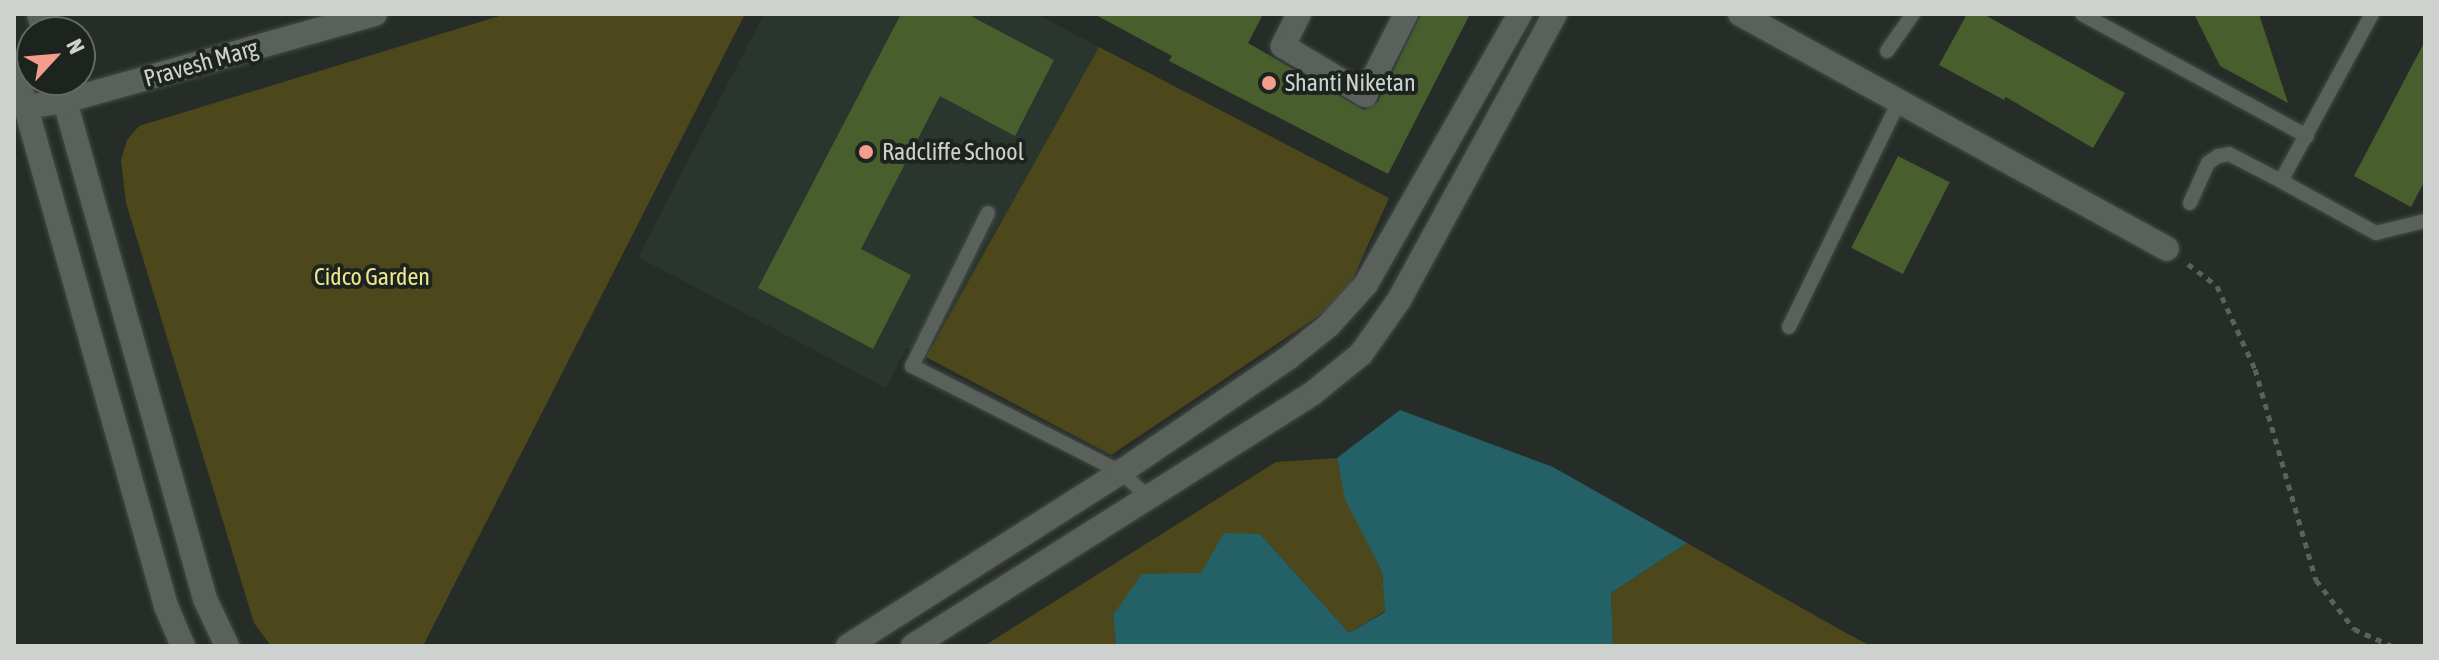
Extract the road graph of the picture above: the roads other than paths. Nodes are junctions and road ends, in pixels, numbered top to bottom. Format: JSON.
{"nodes":[{"id":1,"x":375,"y":14,"type":"edge"},
{"id":2,"x":1299,"y":14,"type":"edge"},
{"id":3,"x":1406,"y":14,"type":"edge"},
{"id":4,"x":1520,"y":14,"type":"edge"},
{"id":5,"x":1555,"y":14,"type":"edge"},
{"id":6,"x":1740,"y":14,"type":"edge"},
{"id":7,"x":1913,"y":14,"type":"edge"},
{"id":8,"x":2082,"y":14,"type":"edge"},
{"id":9,"x":2372,"y":14,"type":"edge"},
{"id":10,"x":1887,"y":51,"type":"dead end"},
{"id":11,"x":14,"y":65,"type":"edge"},
{"id":12,"x":96,"y":83,"type":"edge"},
{"id":13,"x":50,"y":96,"type":"edge"},
{"id":14,"x":63,"y":96,"type":"edge"},
{"id":15,"x":1899,"y":101,"type":"junction"},
{"id":16,"x":25,"y":107,"type":"junction"},
{"id":17,"x":2307,"y":136,"type":"junction"},
{"id":18,"x":2281,"y":181,"type":"junction"},
{"id":19,"x":2190,"y":203,"type":"dead end"},
{"id":20,"x":988,"y":213,"type":"dead end"},
{"id":21,"x":2425,"y":221,"type":"edge"},
{"id":22,"x":2167,"y":249,"type":"road end"},
{"id":23,"x":1789,"y":327,"type":"dead end"},
{"id":24,"x":1121,"y":472,"type":"junction"},
{"id":25,"x":1148,"y":497,"type":"junction"},
{"id":26,"x":183,"y":646,"type":"edge"},
{"id":27,"x":227,"y":646,"type":"edge"},
{"id":28,"x":848,"y":646,"type":"edge"},
{"id":29,"x":913,"y":646,"type":"edge"}],
"edges":[{"from":1,"to":12,"type":"street","name":"Pravesh Marg"},
{"from":2,"to":3,"type":"street"},
{"from":4,"to":24,"type":"street"},
{"from":5,"to":25,"type":"street"},
{"from":6,"to":15,"type":"street"},
{"from":7,"to":10,"type":"lane"},
{"from":8,"to":17,"type":"lane"},
{"from":9,"to":17,"type":"lane"},
{"from":11,"to":16,"type":"street"},
{"from":13,"to":16,"type":"street","name":"Pravesh Marg"},
{"from":14,"to":27,"type":"street"},
{"from":15,"to":22,"type":"street"},
{"from":15,"to":23,"type":"lane"},
{"from":16,"to":26,"type":"street"},
{"from":17,"to":18,"type":"lane"},
{"from":18,"to":19,"type":"lane"},
{"from":18,"to":21,"type":"lane"},
{"from":20,"to":24,"type":"lane"},
{"from":24,"to":25,"type":"lane"},
{"from":24,"to":28,"type":"street"},
{"from":25,"to":29,"type":"street"}]}
